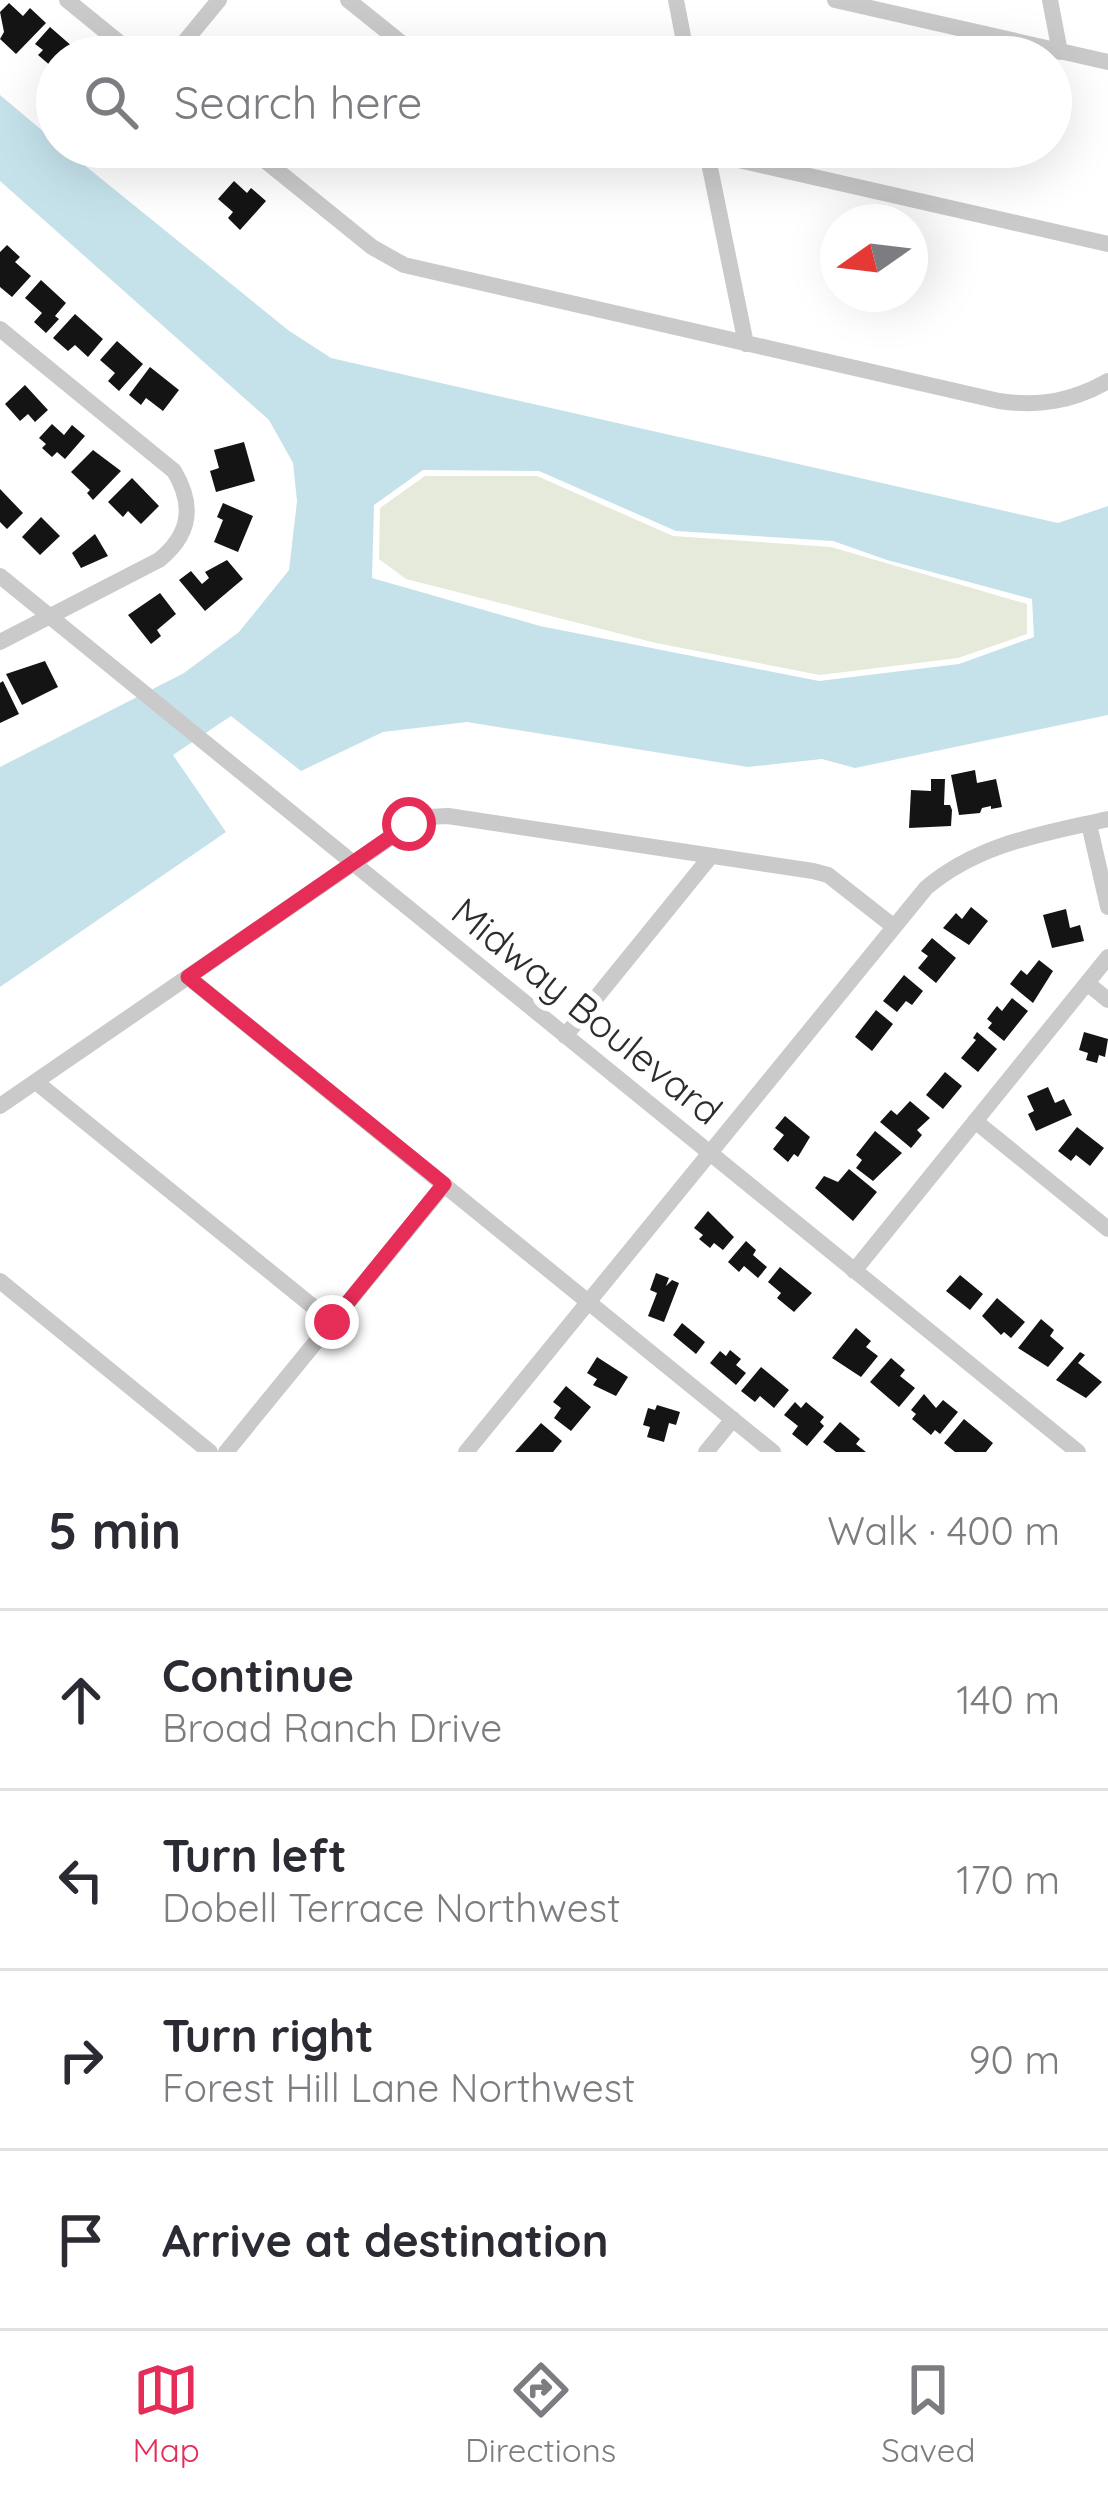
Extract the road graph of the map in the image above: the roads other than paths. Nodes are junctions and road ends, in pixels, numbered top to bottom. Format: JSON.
{"nodes":[{"id":1,"x":67,"y":0,"type":"edge"},
{"id":2,"x":219,"y":0,"type":"edge"},
{"id":3,"x":348,"y":0,"type":"edge"},
{"id":4,"x":676,"y":0,"type":"edge"},
{"id":5,"x":835,"y":0,"type":"edge"},
{"id":6,"x":1050,"y":0,"type":"edge"},
{"id":7,"x":863,"y":3,"type":"edge"},
{"id":8,"x":111,"y":36,"type":"edge"},
{"id":9,"x":189,"y":36,"type":"edge"},
{"id":10,"x":392,"y":36,"type":"edge"},
{"id":11,"x":683,"y":36,"type":"edge"},
{"id":12,"x":996,"y":36,"type":"edge"},
{"id":13,"x":1057,"y":36,"type":"edge"},
{"id":14,"x":1072,"y":54,"type":"edge"},
{"id":15,"x":1108,"y":62,"type":"edge"},
{"id":16,"x":274,"y":168,"type":"edge"},
{"id":17,"x":710,"y":168,"type":"edge"},
{"id":18,"x":783,"y":168,"type":"edge"},
{"id":19,"x":1108,"y":244,"type":"edge"},
{"id":20,"x":0,"y":329,"type":"edge"},
{"id":21,"x":746,"y":344,"type":"junction"},
{"id":22,"x":1108,"y":381,"type":"edge"},
{"id":23,"x":0,"y":576,"type":"edge"},
{"id":24,"x":50,"y":616,"type":"junction"},
{"id":25,"x":0,"y":642,"type":"edge"},
{"id":26,"x":1108,"y":819,"type":"edge"},
{"id":27,"x":1089,"y":824,"type":"junction"},
{"id":28,"x":711,"y":856,"type":"junction"},
{"id":29,"x":353,"y":863,"type":"junction"},
{"id":30,"x":1108,"y":907,"type":"edge"},
{"id":31,"x":893,"y":926,"type":"junction"},
{"id":32,"x":1108,"y":957,"type":"edge"},
{"id":33,"x":188,"y":977,"type":"junction"},
{"id":34,"x":1087,"y":983,"type":"junction"},
{"id":35,"x":1108,"y":1000,"type":"edge"},
{"id":36,"x":565,"y":1036,"type":"junction"},
{"id":37,"x":36,"y":1082,"type":"junction"},
{"id":38,"x":0,"y":1106,"type":"edge"},
{"id":39,"x":975,"y":1121,"type":"junction"},
{"id":40,"x":709,"y":1153,"type":"junction"},
{"id":41,"x":444,"y":1184,"type":"junction"},
{"id":42,"x":1108,"y":1229,"type":"edge"},
{"id":43,"x":854,"y":1270,"type":"junction"},
{"id":44,"x":0,"y":1281,"type":"edge"},
{"id":45,"x":588,"y":1302,"type":"junction"},
{"id":46,"x":332,"y":1322,"type":"junction"},
{"id":47,"x":733,"y":1420,"type":"junction"},
{"id":48,"x":210,"y":1452,"type":"edge"},
{"id":49,"x":226,"y":1452,"type":"edge"},
{"id":50,"x":466,"y":1452,"type":"edge"},
{"id":51,"x":706,"y":1452,"type":"edge"},
{"id":52,"x":772,"y":1452,"type":"edge"},
{"id":53,"x":1078,"y":1452,"type":"edge"}],
"edges":[{"from":1,"to":8,"type":"street"},
{"from":2,"to":9,"type":"street"},
{"from":3,"to":10,"type":"street"},
{"from":4,"to":11,"type":"street"},
{"from":5,"to":7,"type":"street"},
{"from":6,"to":13,"type":"street"},
{"from":7,"to":12,"type":"street"},
{"from":14,"to":15,"type":"street"},
{"from":16,"to":21,"type":"street"},
{"from":17,"to":21,"type":"street"},
{"from":18,"to":19,"type":"street"},
{"from":20,"to":24,"type":"street"},
{"from":21,"to":22,"type":"street"},
{"from":23,"to":24,"type":"street","name":"Midway Boulevard"},
{"from":24,"to":25,"type":"street"},
{"from":24,"to":29,"type":"street","name":"Midway Boulevard"},
{"from":26,"to":27,"type":"street"},
{"from":27,"to":30,"type":"street"},
{"from":27,"to":31,"type":"street"},
{"from":28,"to":29,"type":"street"},
{"from":28,"to":31,"type":"street"},
{"from":28,"to":36,"type":"street"},
{"from":29,"to":33,"type":"street"},
{"from":29,"to":36,"type":"street","name":"Midway Boulevard"},
{"from":31,"to":40,"type":"street"},
{"from":32,"to":34,"type":"street"},
{"from":33,"to":37,"type":"street"},
{"from":33,"to":41,"type":"street"},
{"from":34,"to":35,"type":"street"},
{"from":34,"to":39,"type":"street"},
{"from":36,"to":40,"type":"street","name":"Midway Boulevard"},
{"from":37,"to":38,"type":"street"},
{"from":37,"to":46,"type":"street"},
{"from":39,"to":42,"type":"street"},
{"from":39,"to":43,"type":"street"},
{"from":40,"to":43,"type":"street","name":"Midway Boulevard"},
{"from":40,"to":45,"type":"street"},
{"from":41,"to":45,"type":"street"},
{"from":41,"to":46,"type":"street"},
{"from":43,"to":53,"type":"street","name":"Midway Boulevard"},
{"from":44,"to":48,"type":"street"},
{"from":45,"to":47,"type":"street"},
{"from":45,"to":50,"type":"street"},
{"from":46,"to":49,"type":"street"},
{"from":47,"to":51,"type":"street"},
{"from":47,"to":52,"type":"street"}]}
